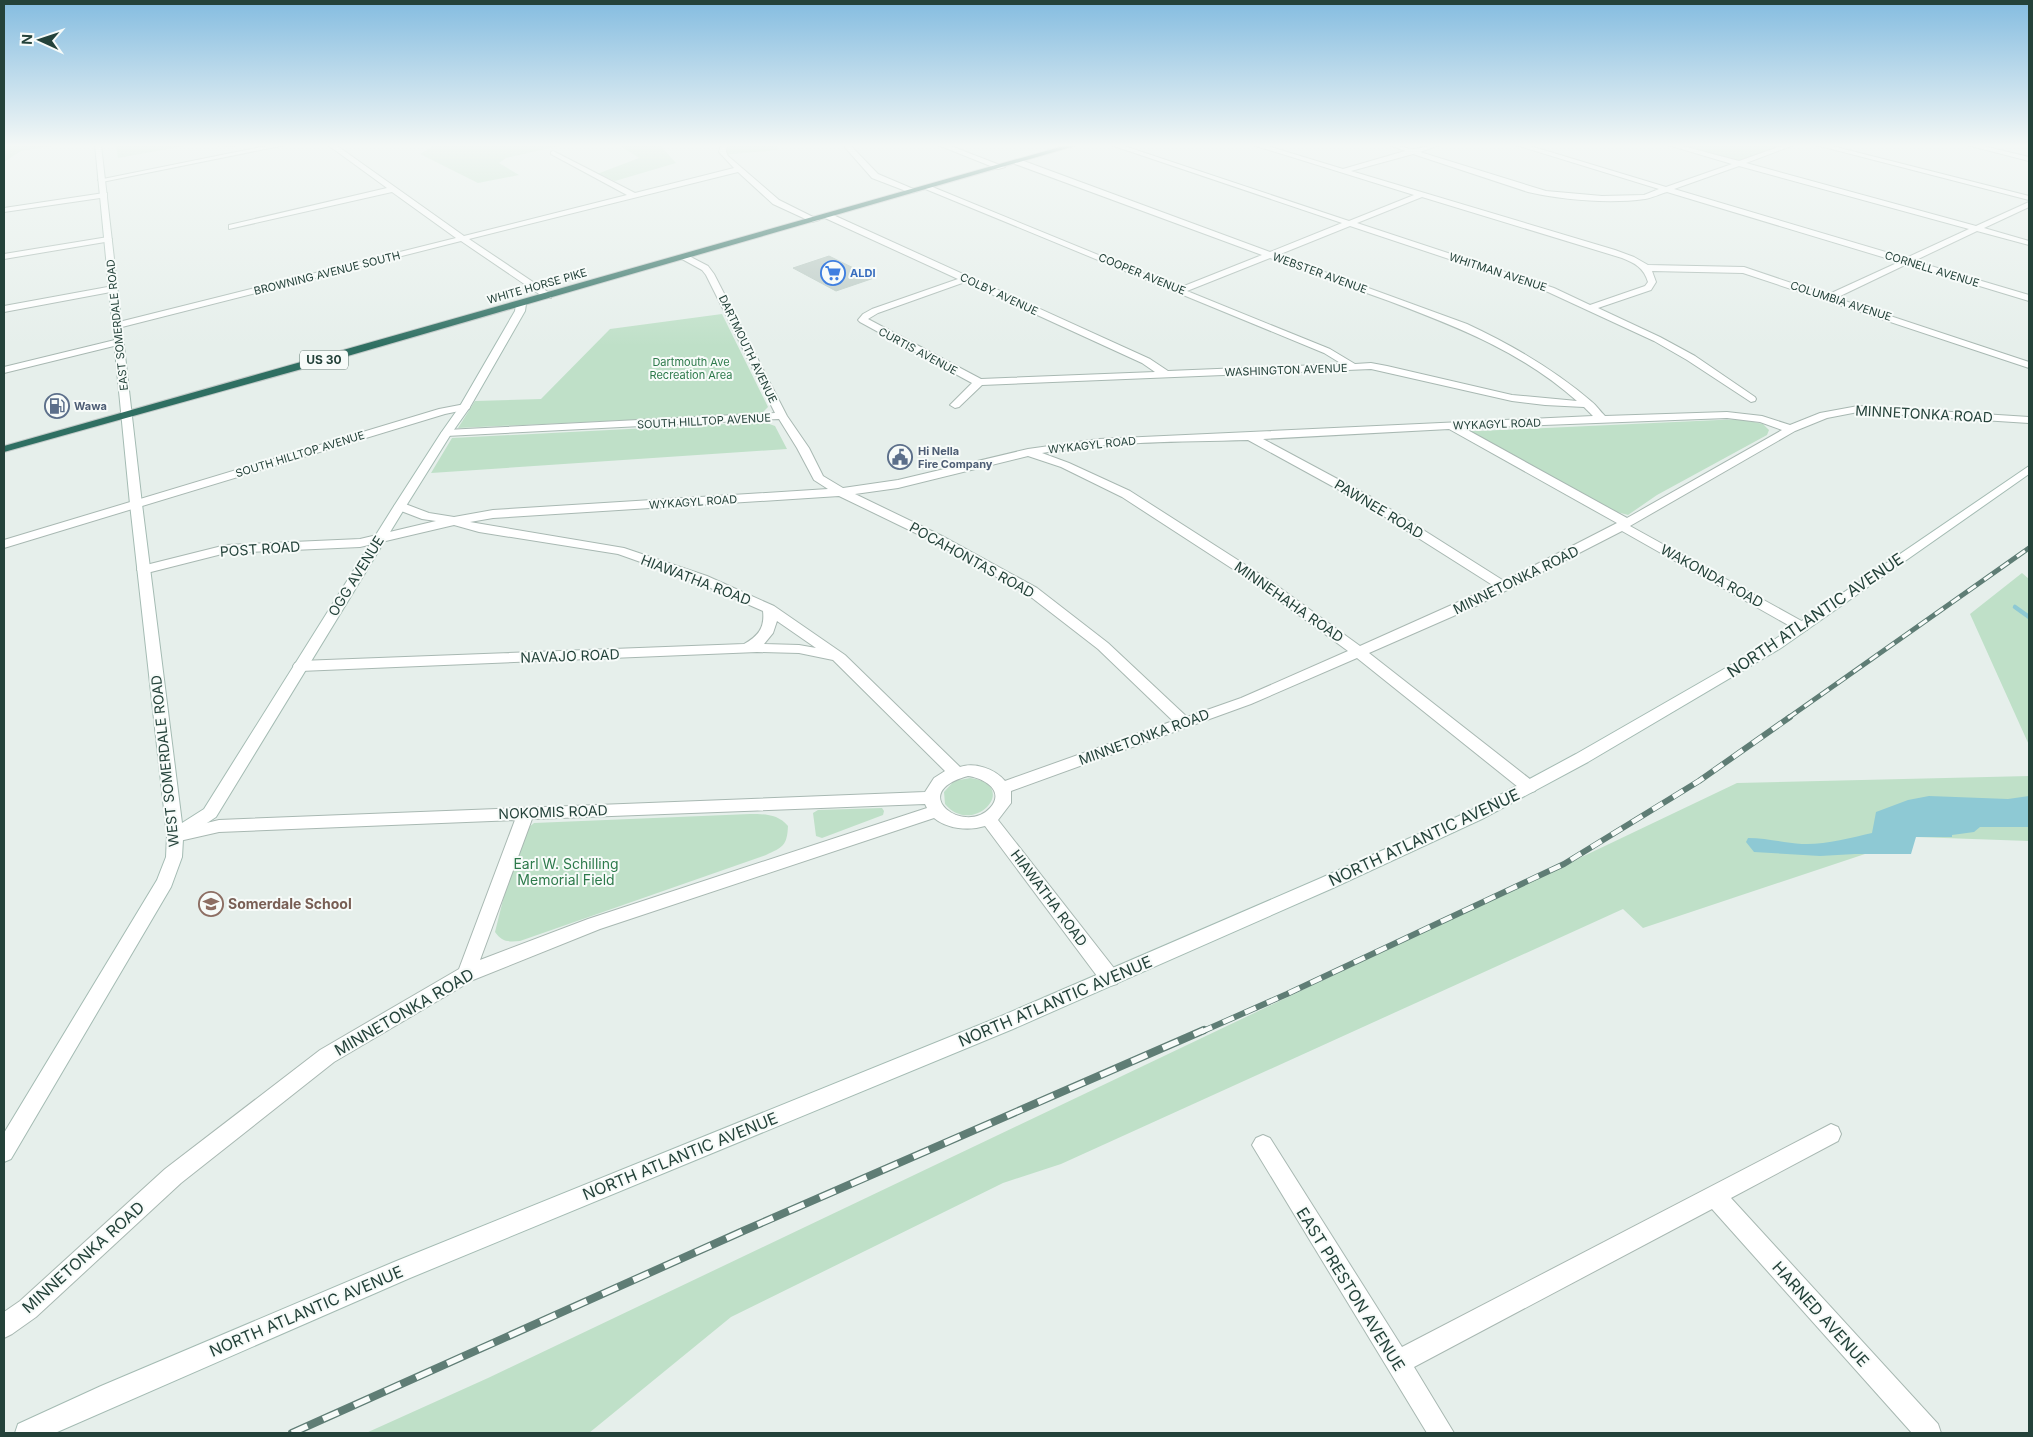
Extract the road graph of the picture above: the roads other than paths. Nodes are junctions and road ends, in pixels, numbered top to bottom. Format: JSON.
{"nodes":[{"id":1,"x":106,"y":212,"type":"edge"},
{"id":2,"x":296,"y":212,"type":"edge"},
{"id":3,"x":426,"y":212,"type":"edge"},
{"id":4,"x":571,"y":212,"type":"edge"},
{"id":5,"x":798,"y":212,"type":"edge"},
{"id":6,"x":842,"y":212,"type":"edge"},
{"id":7,"x":986,"y":212,"type":"edge"},
{"id":8,"x":1154,"y":212,"type":"edge"},
{"id":9,"x":1319,"y":212,"type":"edge"},
{"id":10,"x":1380,"y":212,"type":"edge"},
{"id":11,"x":1476,"y":212,"type":"edge"},
{"id":12,"x":1743,"y":212,"type":"edge"},
{"id":13,"x":1917,"y":212,"type":"edge"},
{"id":14,"x":2013,"y":212,"type":"edge"},
{"id":15,"x":828,"y":216,"type":"junction"},
{"id":16,"x":815,"y":220,"type":"junction"},
{"id":17,"x":1352,"y":223,"type":"junction"},
{"id":18,"x":232,"y":227,"type":"dead end"},
{"id":19,"x":1979,"y":229,"type":"junction"},
{"id":20,"x":108,"y":239,"type":"junction"},
{"id":21,"x":463,"y":239,"type":"junction"},
{"id":22,"x":2029,"y":244,"type":"edge"},
{"id":23,"x":1270,"y":255,"type":"junction"},
{"id":24,"x":4,"y":256,"type":"edge"},
{"id":25,"x":685,"y":257,"type":"junction"},
{"id":26,"x":1908,"y":262,"type":"junction"},
{"id":27,"x":1647,"y":268,"type":"junction"},
{"id":28,"x":965,"y":279,"type":"junction"},
{"id":29,"x":113,"y":289,"type":"junction"},
{"id":30,"x":1181,"y":290,"type":"junction"},
{"id":31,"x":548,"y":296,"type":"junction"},
{"id":32,"x":1830,"y":297,"type":"junction"},
{"id":33,"x":2029,"y":298,"type":"edge"},
{"id":34,"x":521,"y":304,"type":"junction"},
{"id":35,"x":1592,"y":307,"type":"junction"},
{"id":36,"x":4,"y":309,"type":"edge"},
{"id":37,"x":118,"y":325,"type":"junction"},
{"id":38,"x":118,"y":342,"type":"junction"},
{"id":39,"x":2029,"y":365,"type":"edge"},
{"id":40,"x":1354,"y":367,"type":"junction"},
{"id":41,"x":4,"y":370,"type":"edge"},
{"id":42,"x":1167,"y":375,"type":"junction"},
{"id":43,"x":979,"y":382,"type":"junction"},
{"id":44,"x":1751,"y":399,"type":"dead end"},
{"id":45,"x":1588,"y":404,"type":"junction"},
{"id":46,"x":955,"y":405,"type":"dead end"},
{"id":47,"x":465,"y":408,"type":"junction"},
{"id":48,"x":126,"y":415,"type":"junction"},
{"id":49,"x":782,"y":416,"type":"junction"},
{"id":50,"x":1603,"y":420,"type":"junction"},
{"id":51,"x":2029,"y":420,"type":"edge"},
{"id":52,"x":1452,"y":426,"type":"junction"},
{"id":53,"x":1791,"y":429,"type":"junction"},
{"id":54,"x":446,"y":433,"type":"junction"},
{"id":55,"x":1251,"y":437,"type":"junction"},
{"id":56,"x":4,"y":448,"type":"edge"},
{"id":57,"x":1028,"y":452,"type":"junction"},
{"id":58,"x":2029,"y":469,"type":"edge"},
{"id":59,"x":840,"y":492,"type":"junction"},
{"id":60,"x":136,"y":504,"type":"junction"},
{"id":61,"x":400,"y":506,"type":"junction"},
{"id":62,"x":454,"y":521,"type":"junction"},
{"id":63,"x":1624,"y":524,"type":"junction"},
{"id":64,"x":379,"y":540,"type":"junction"},
{"id":65,"x":4,"y":544,"type":"edge"},
{"id":66,"x":144,"y":570,"type":"junction"},
{"id":67,"x":1504,"y":587,"type":"junction"},
{"id":68,"x":769,"y":609,"type":"junction"},
{"id":69,"x":1802,"y":627,"type":"junction"},
{"id":70,"x":744,"y":649,"type":"junction"},
{"id":71,"x":1359,"y":652,"type":"junction"},
{"id":72,"x":840,"y":658,"type":"junction"},
{"id":73,"x":300,"y":666,"type":"junction"},
{"id":74,"x":1183,"y":722,"type":"junction"},
{"id":75,"x":956,"y":772,"type":"junction"},
{"id":76,"x":1529,"y":787,"type":"junction"},
{"id":77,"x":1002,"y":788,"type":"junction"},
{"id":78,"x":934,"y":805,"type":"junction"},
{"id":79,"x":526,"y":813,"type":"junction"},
{"id":80,"x":988,"y":818,"type":"junction"},
{"id":81,"x":175,"y":836,"type":"junction"},
{"id":82,"x":466,"y":974,"type":"junction"},
{"id":83,"x":1110,"y":978,"type":"junction"},
{"id":84,"x":1831,"y":1134,"type":"dead end"},
{"id":85,"x":1263,"y":1145,"type":"dead end"},
{"id":86,"x":4,"y":1152,"type":"edge"},
{"id":87,"x":1714,"y":1195,"type":"junction"},
{"id":88,"x":7,"y":1324,"type":"edge"},
{"id":89,"x":1397,"y":1363,"type":"junction"},
{"id":90,"x":28,"y":1433,"type":"edge"},
{"id":91,"x":1441,"y":1433,"type":"edge"},
{"id":92,"x":1929,"y":1433,"type":"edge"}],
"edges":[{"from":1,"to":20,"type":"street","name":"EAST SOMERDALE ROAD"},
{"from":2,"to":18,"type":"street"},
{"from":3,"to":21,"type":"street"},
{"from":4,"to":21,"type":"street","name":"BROWNING AVENUE SOUTH"},
{"from":5,"to":16,"type":"street"},
{"from":6,"to":15,"type":"highway","name":"WHITE HORSE PIKE","number":"US 30"},
{"from":7,"to":30,"type":"street","name":"COOPER AVENUE"},
{"from":8,"to":23,"type":"street","name":"WEBSTER AVENUE"},
{"from":9,"to":17,"type":"street","name":"WHITMAN AVENUE"},
{"from":10,"to":17,"type":"street"},
{"from":11,"to":27,"type":"street"},
{"from":12,"to":26,"type":"street","name":"CORNELL AVENUE"},
{"from":13,"to":19,"type":"street"},
{"from":14,"to":19,"type":"street"},
{"from":15,"to":16,"type":"highway","name":"WHITE HORSE PIKE","number":"US 30"},
{"from":15,"to":28,"type":"street","name":"COLBY AVENUE"},
{"from":16,"to":25,"type":"highway","name":"WHITE HORSE PIKE","number":"US 30"},
{"from":17,"to":23,"type":"street"},
{"from":17,"to":35,"type":"street","name":"WHITMAN AVENUE"},
{"from":19,"to":22,"type":"street"},
{"from":19,"to":26,"type":"street"},
{"from":20,"to":24,"type":"street"},
{"from":20,"to":29,"type":"street","name":"EAST SOMERDALE ROAD"},
{"from":21,"to":31,"type":"street"},
{"from":21,"to":37,"type":"street","name":"BROWNING AVENUE SOUTH"},
{"from":23,"to":30,"type":"street"},
{"from":23,"to":45,"type":"street","name":"WEBSTER AVENUE"},
{"from":25,"to":31,"type":"highway","name":"WHITE HORSE PIKE","number":"US 30"},
{"from":25,"to":49,"type":"street","name":"DARTMOUTH AVENUE"},
{"from":26,"to":32,"type":"street"},
{"from":26,"to":33,"type":"street","name":"CORNELL AVENUE"},
{"from":27,"to":32,"type":"street","name":"COLUMBIA AVENUE"},
{"from":27,"to":35,"type":"street"},
{"from":28,"to":42,"type":"street","name":"COLBY AVENUE"},
{"from":28,"to":43,"type":"street","name":"CURTIS AVENUE"},
{"from":29,"to":36,"type":"street"},
{"from":29,"to":37,"type":"street","name":"EAST SOMERDALE ROAD"},
{"from":30,"to":40,"type":"street","name":"COOPER AVENUE"},
{"from":31,"to":34,"type":"highway","name":"WHITE HORSE PIKE","number":"US 30"},
{"from":32,"to":39,"type":"street","name":"COLUMBIA AVENUE"},
{"from":34,"to":47,"type":"street","name":"OGG AVENUE"},
{"from":34,"to":48,"type":"highway","name":"WHITE HORSE PIKE","number":"US 30"},
{"from":35,"to":44,"type":"street","name":"WHITMAN AVENUE"},
{"from":37,"to":38,"type":"street","name":"EAST SOMERDALE ROAD"},
{"from":38,"to":41,"type":"street"},
{"from":38,"to":48,"type":"street","name":"EAST SOMERDALE ROAD"},
{"from":40,"to":42,"type":"street","name":"WASHINGTON AVENUE"},
{"from":40,"to":45,"type":"street","name":"WASHINGTON AVENUE"},
{"from":42,"to":43,"type":"street","name":"WASHINGTON AVENUE"},
{"from":43,"to":46,"type":"street"},
{"from":45,"to":50,"type":"street","name":"WEBSTER AVENUE"},
{"from":47,"to":54,"type":"street","name":"OGG AVENUE"},
{"from":47,"to":60,"type":"street","name":"SOUTH HILLTOP AVENUE"},
{"from":48,"to":56,"type":"highway","name":"WHITE HORSE PIKE","number":"US 30"},
{"from":48,"to":60,"type":"street","name":"WEST SOMERDALE ROAD"},
{"from":49,"to":54,"type":"street","name":"SOUTH HILLTOP AVENUE"},
{"from":49,"to":59,"type":"street","name":"DARTMOUTH AVENUE"},
{"from":50,"to":52,"type":"street","name":"WYKAGYL ROAD"},
{"from":50,"to":53,"type":"street","name":"WYKAGYL ROAD"},
{"from":51,"to":53,"type":"street","name":"MINNETONKA ROAD"},
{"from":52,"to":55,"type":"street","name":"WYKAGYL ROAD"},
{"from":52,"to":63,"type":"street","name":"WAKONDA ROAD"},
{"from":53,"to":63,"type":"street","name":"MINNETONKA ROAD"},
{"from":54,"to":61,"type":"street","name":"OGG AVENUE"},
{"from":55,"to":57,"type":"street","name":"WYKAGYL ROAD"},
{"from":55,"to":67,"type":"street","name":"PAWNEE ROAD"},
{"from":57,"to":59,"type":"street","name":"WYKAGYL ROAD"},
{"from":57,"to":71,"type":"street","name":"MINNEHAHA ROAD"},
{"from":58,"to":69,"type":"street","name":"NORTH ATLANTIC AVENUE"},
{"from":59,"to":62,"type":"street","name":"WYKAGYL ROAD"},
{"from":59,"to":74,"type":"street","name":"POCAHONTAS ROAD"},
{"from":60,"to":65,"type":"street","name":"SOUTH HILLTOP AVENUE"},
{"from":60,"to":66,"type":"street","name":"WEST SOMERDALE ROAD"},
{"from":61,"to":62,"type":"street","name":"WYKAGYL ROAD"},
{"from":61,"to":64,"type":"street","name":"OGG AVENUE"},
{"from":62,"to":64,"type":"street","name":"HIAWATHA ROAD"},
{"from":62,"to":68,"type":"street","name":"HIAWATHA ROAD"},
{"from":63,"to":67,"type":"street","name":"MINNETONKA ROAD"},
{"from":63,"to":69,"type":"street","name":"WAKONDA ROAD"},
{"from":64,"to":66,"type":"street","name":"POST ROAD"},
{"from":64,"to":73,"type":"street","name":"OGG AVENUE"},
{"from":66,"to":81,"type":"street","name":"WEST SOMERDALE ROAD"},
{"from":67,"to":71,"type":"street","name":"MINNETONKA ROAD"},
{"from":68,"to":70,"type":"street"},
{"from":68,"to":72,"type":"street","name":"HIAWATHA ROAD"},
{"from":69,"to":76,"type":"street","name":"NORTH ATLANTIC AVENUE"},
{"from":70,"to":72,"type":"street","name":"NAVAJO ROAD"},
{"from":70,"to":73,"type":"street","name":"NAVAJO ROAD"},
{"from":71,"to":74,"type":"street","name":"MINNETONKA ROAD"},
{"from":71,"to":76,"type":"street","name":"MINNEHAHA ROAD"},
{"from":72,"to":75,"type":"street","name":"HIAWATHA ROAD"},
{"from":73,"to":81,"type":"street","name":"OGG AVENUE"},
{"from":74,"to":77,"type":"street","name":"MINNETONKA ROAD"},
{"from":75,"to":77,"type":"street"},
{"from":75,"to":78,"type":"street"},
{"from":76,"to":83,"type":"street","name":"NORTH ATLANTIC AVENUE"},
{"from":77,"to":80,"type":"street"},
{"from":78,"to":79,"type":"street","name":"NOKOMIS ROAD"},
{"from":78,"to":80,"type":"street"},
{"from":78,"to":82,"type":"street","name":"MINNETONKA ROAD"},
{"from":79,"to":81,"type":"street","name":"NOKOMIS ROAD"},
{"from":79,"to":82,"type":"street"},
{"from":80,"to":83,"type":"street","name":"HIAWATHA ROAD"},
{"from":81,"to":86,"type":"street","name":"WEST SOMERDALE ROAD"},
{"from":82,"to":88,"type":"street","name":"MINNETONKA ROAD"},
{"from":83,"to":90,"type":"street","name":"NORTH ATLANTIC AVENUE"},
{"from":84,"to":87,"type":"street"},
{"from":85,"to":89,"type":"street","name":"EAST PRESTON AVENUE"},
{"from":87,"to":89,"type":"street"},
{"from":87,"to":92,"type":"street","name":"HARNED AVENUE"},
{"from":89,"to":91,"type":"street","name":"EAST PRESTON AVENUE"}]}
